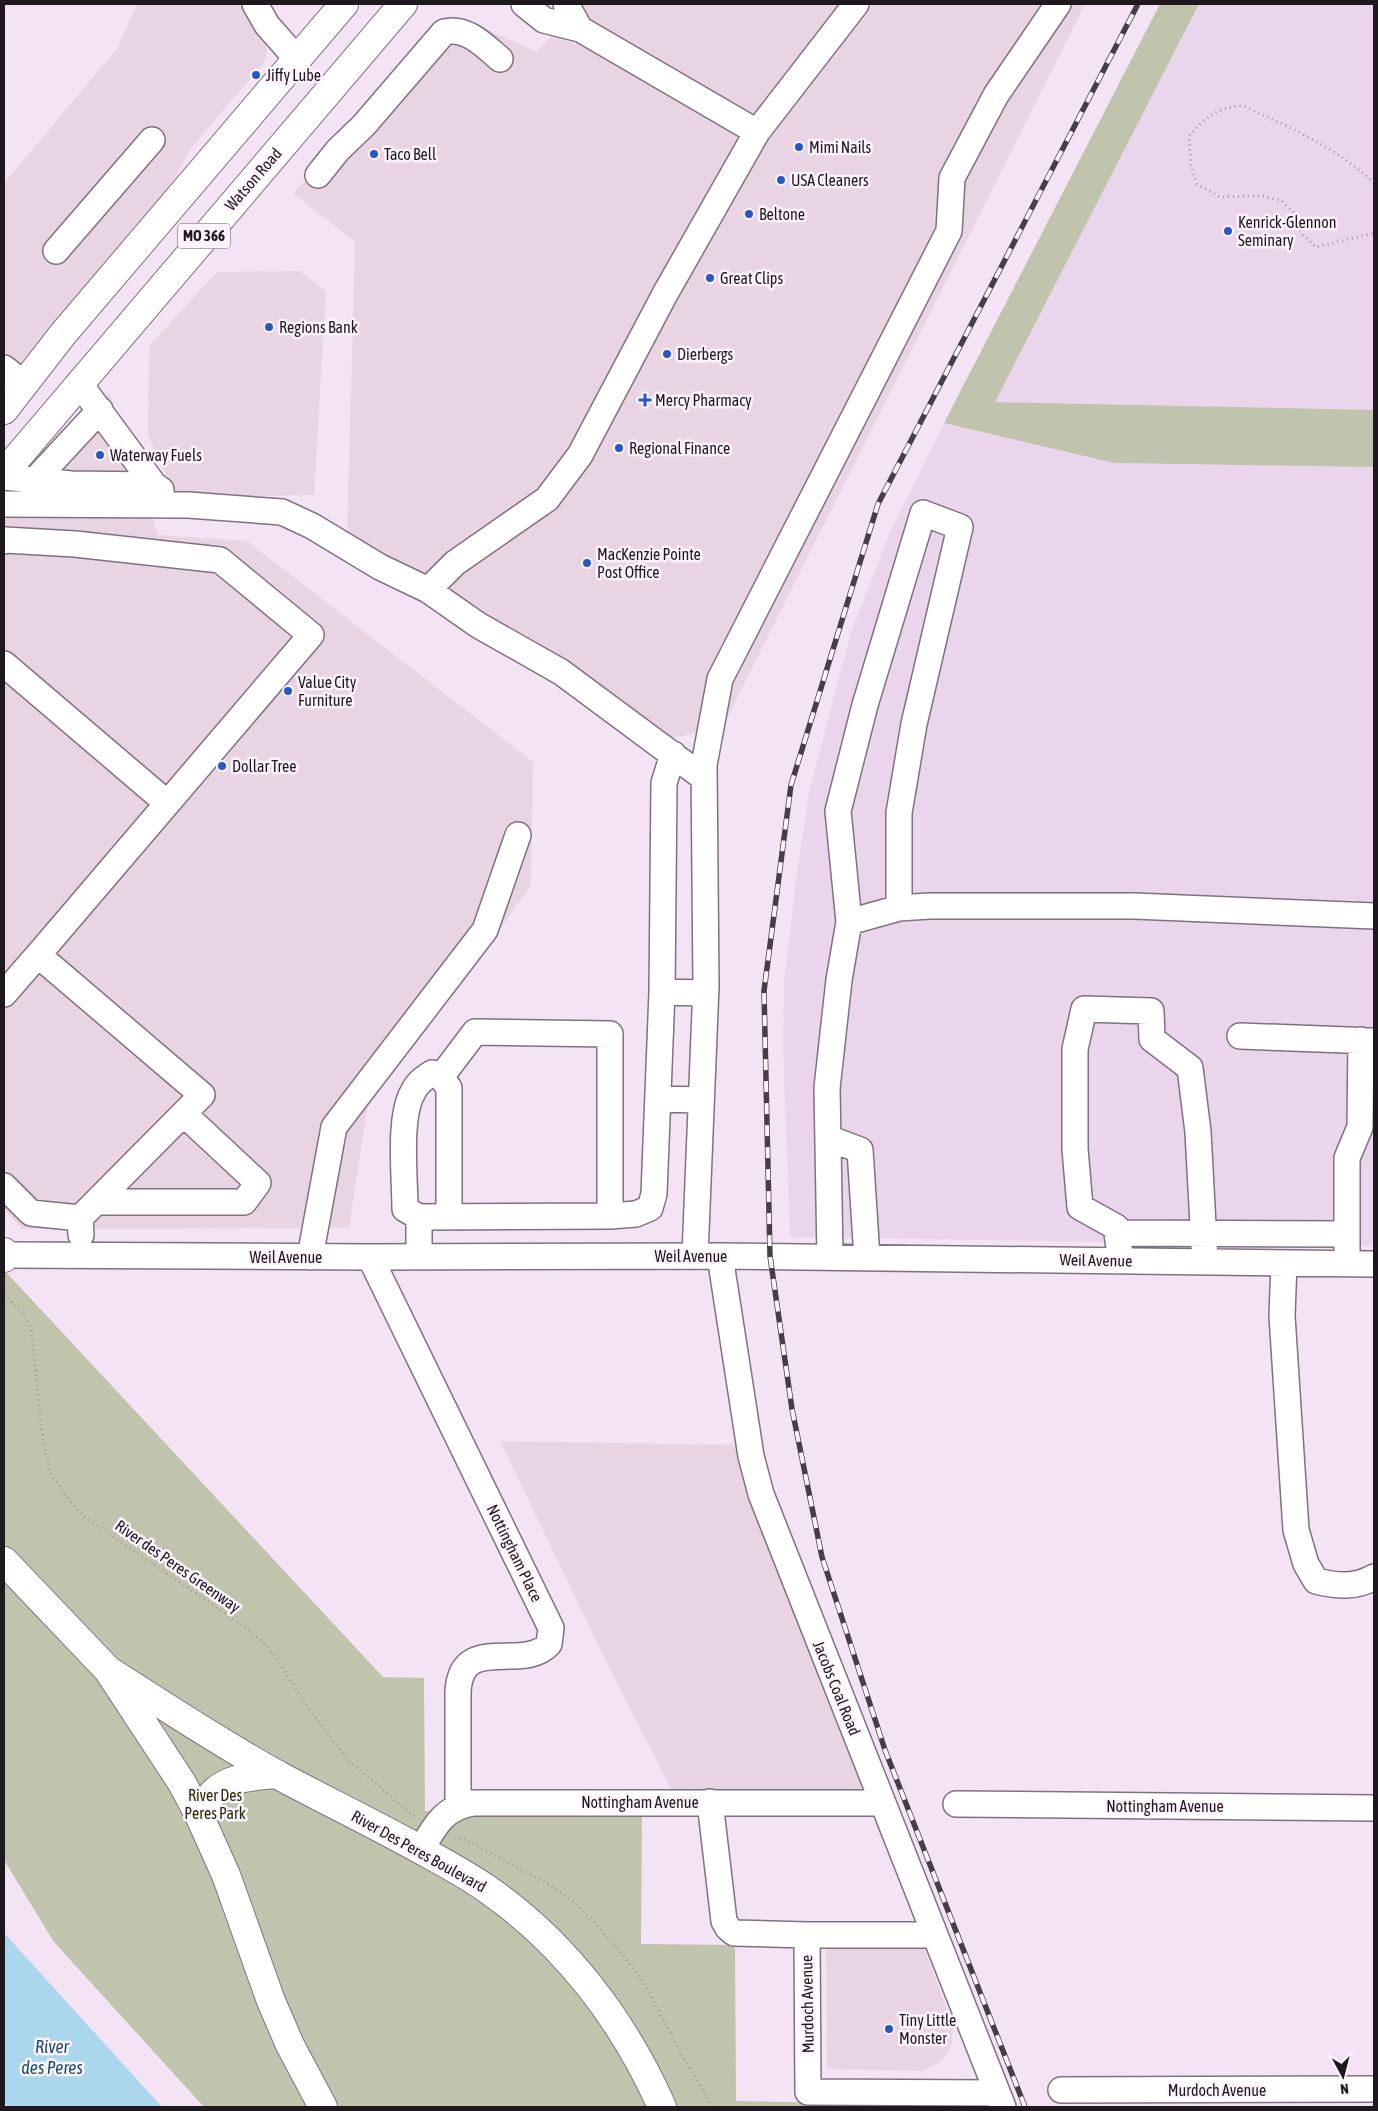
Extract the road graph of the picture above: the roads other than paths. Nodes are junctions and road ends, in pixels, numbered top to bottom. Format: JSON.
{"nodes":[{"id":1,"x":255,"y":4,"type":"edge"},
{"id":2,"x":344,"y":4,"type":"edge"},
{"id":3,"x":403,"y":4,"type":"edge"},
{"id":4,"x":524,"y":4,"type":"edge"},
{"id":5,"x":566,"y":4,"type":"edge"},
{"id":6,"x":856,"y":4,"type":"edge"},
{"id":7,"x":1058,"y":4,"type":"edge"},
{"id":8,"x":580,"y":29,"type":"junction"},
{"id":9,"x":297,"y":59,"type":"junction"},
{"id":10,"x":500,"y":59,"type":"dead end"},
{"id":11,"x":757,"y":132,"type":"junction"},
{"id":12,"x":152,"y":140,"type":"dead end"},
{"id":13,"x":318,"y":175,"type":"dead end"},
{"id":14,"x":56,"y":251,"type":"dead end"},
{"id":15,"x":14,"y":376,"type":"edge"},
{"id":16,"x":79,"y":383,"type":"junction"},
{"id":17,"x":4,"y":410,"type":"edge"},
{"id":18,"x":100,"y":410,"type":"junction"},
{"id":19,"x":5,"y":473,"type":"edge"},
{"id":20,"x":36,"y":479,"type":"junction"},
{"id":21,"x":71,"y":494,"type":"junction"},
{"id":22,"x":158,"y":495,"type":"junction"},
{"id":23,"x":4,"y":504,"type":"edge"},
{"id":24,"x":4,"y":536,"type":"edge"},
{"id":25,"x":4,"y":541,"type":"edge"},
{"id":26,"x":48,"y":542,"type":"junction"},
{"id":27,"x":428,"y":590,"type":"junction"},
{"id":28,"x":4,"y":664,"type":"edge"},
{"id":29,"x":673,"y":754,"type":"junction"},
{"id":30,"x":704,"y":778,"type":"junction"},
{"id":31,"x":167,"y":803,"type":"junction"},
{"id":32,"x":518,"y":835,"type":"dead end"},
{"id":33,"x":899,"y":908,"type":"junction"},
{"id":34,"x":1374,"y":916,"type":"edge"},
{"id":35,"x":848,"y":922,"type":"junction"},
{"id":36,"x":38,"y":955,"type":"junction"},
{"id":37,"x":662,"y":992,"type":"junction"},
{"id":38,"x":706,"y":993,"type":"junction"},
{"id":39,"x":4,"y":994,"type":"edge"},
{"id":40,"x":1240,"y":1036,"type":"dead end"},
{"id":41,"x":1367,"y":1040,"type":"edge"},
{"id":42,"x":441,"y":1077,"type":"junction"},
{"id":43,"x":659,"y":1099,"type":"junction"},
{"id":44,"x":701,"y":1100,"type":"junction"},
{"id":45,"x":184,"y":1114,"type":"junction"},
{"id":46,"x":828,"y":1138,"type":"junction"},
{"id":47,"x":4,"y":1186,"type":"edge"},
{"id":48,"x":88,"y":1210,"type":"junction"},
{"id":49,"x":449,"y":1216,"type":"junction"},
{"id":50,"x":613,"y":1216,"type":"junction"},
{"id":51,"x":419,"y":1217,"type":"junction"},
{"id":52,"x":1116,"y":1233,"type":"junction"},
{"id":53,"x":1202,"y":1233,"type":"junction"},
{"id":54,"x":1347,"y":1234,"type":"junction"},
{"id":55,"x":5,"y":1255,"type":"edge"},
{"id":56,"x":83,"y":1255,"type":"junction"},
{"id":57,"x":615,"y":1256,"type":"junction"},
{"id":58,"x":695,"y":1256,"type":"junction"},
{"id":59,"x":720,"y":1256,"type":"junction"},
{"id":60,"x":310,"y":1257,"type":"junction"},
{"id":61,"x":370,"y":1257,"type":"junction"},
{"id":62,"x":419,"y":1257,"type":"junction"},
{"id":63,"x":830,"y":1257,"type":"junction"},
{"id":64,"x":867,"y":1258,"type":"junction"},
{"id":65,"x":1121,"y":1261,"type":"junction"},
{"id":66,"x":1205,"y":1262,"type":"junction"},
{"id":67,"x":1284,"y":1263,"type":"junction"},
{"id":68,"x":1347,"y":1263,"type":"junction"},
{"id":69,"x":1374,"y":1264,"type":"edge"},
{"id":70,"x":4,"y":1561,"type":"edge"},
{"id":71,"x":1374,"y":1577,"type":"edge"},
{"id":72,"x":108,"y":1670,"type":"junction"},
{"id":73,"x":277,"y":1774,"type":"junction"},
{"id":74,"x":710,"y":1802,"type":"junction"},
{"id":75,"x":882,"y":1803,"type":"junction"},
{"id":76,"x":956,"y":1804,"type":"dead end"},
{"id":77,"x":458,"y":1806,"type":"junction"},
{"id":78,"x":1374,"y":1808,"type":"edge"},
{"id":79,"x":199,"y":1815,"type":"junction"},
{"id":80,"x":421,"y":1850,"type":"junction"},
{"id":81,"x":807,"y":1935,"type":"junction"},
{"id":82,"x":934,"y":1935,"type":"junction"},
{"id":83,"x":1374,"y":2089,"type":"edge"},
{"id":84,"x":1061,"y":2090,"type":"dead end"},
{"id":85,"x":1000,"y":2100,"type":"edge"},
{"id":86,"x":323,"y":2107,"type":"edge"},
{"id":87,"x":662,"y":2107,"type":"edge"}],
"edges":[{"from":1,"to":9,"type":"street"},
{"from":2,"to":9,"type":"main road","number":"MO 366"},
{"from":3,"to":16,"type":"main road","name":"Watson Road","number":"MO 366"},
{"from":4,"to":8,"type":"street"},
{"from":5,"to":8,"type":"street"},
{"from":6,"to":11,"type":"street"},
{"from":7,"to":30,"type":"street"},
{"from":8,"to":11,"type":"street"},
{"from":9,"to":15,"type":"main road","number":"MO 366"},
{"from":10,"to":13,"type":"street"},
{"from":11,"to":27,"type":"street"},
{"from":12,"to":14,"type":"street"},
{"from":15,"to":17,"type":"main road","number":"MO 366"},
{"from":16,"to":18,"type":"street"},
{"from":16,"to":19,"type":"main road","name":"Watson Road","number":"MO 366"},
{"from":18,"to":20,"type":"street"},
{"from":18,"to":22,"type":"street"},
{"from":19,"to":20,"type":"street"},
{"from":20,"to":21,"type":"street"},
{"from":21,"to":22,"type":"street"},
{"from":21,"to":23,"type":"street"},
{"from":22,"to":27,"type":"street"},
{"from":24,"to":26,"type":"street"},
{"from":25,"to":26,"type":"street"},
{"from":26,"to":31,"type":"street"},
{"from":27,"to":29,"type":"street"},
{"from":28,"to":31,"type":"street"},
{"from":29,"to":30,"type":"street"},
{"from":29,"to":37,"type":"street"},
{"from":30,"to":38,"type":"street"},
{"from":31,"to":36,"type":"street"},
{"from":32,"to":60,"type":"street"},
{"from":33,"to":34,"type":"street"},
{"from":33,"to":35,"type":"street"},
{"from":33,"to":35,"type":"street"},
{"from":35,"to":46,"type":"street"},
{"from":36,"to":39,"type":"street"},
{"from":36,"to":45,"type":"street"},
{"from":37,"to":38,"type":"street"},
{"from":37,"to":43,"type":"street"},
{"from":38,"to":44,"type":"street"},
{"from":40,"to":41,"type":"street"},
{"from":41,"to":54,"type":"street"},
{"from":42,"to":49,"type":"street"},
{"from":42,"to":50,"type":"street"},
{"from":42,"to":51,"type":"street"},
{"from":43,"to":44,"type":"street"},
{"from":43,"to":50,"type":"street"},
{"from":44,"to":58,"type":"street"},
{"from":45,"to":48,"type":"street"},
{"from":45,"to":48,"type":"street"},
{"from":46,"to":63,"type":"street"},
{"from":46,"to":64,"type":"street"},
{"from":47,"to":48,"type":"street"},
{"from":48,"to":56,"type":"street"},
{"from":49,"to":50,"type":"street"},
{"from":49,"to":51,"type":"street"},
{"from":50,"to":57,"type":"street"},
{"from":51,"to":62,"type":"street"},
{"from":52,"to":53,"type":"street"},
{"from":52,"to":53,"type":"street"},
{"from":52,"to":65,"type":"street"},
{"from":53,"to":54,"type":"street"},
{"from":53,"to":66,"type":"street"},
{"from":54,"to":68,"type":"street"},
{"from":55,"to":56,"type":"street","name":"Weil Avenue"},
{"from":56,"to":60,"type":"street","name":"Weil Avenue"},
{"from":57,"to":58,"type":"street","name":"Weil Avenue"},
{"from":57,"to":62,"type":"street","name":"Weil Avenue"},
{"from":58,"to":59,"type":"street","name":"Weil Avenue"},
{"from":59,"to":63,"type":"street","name":"Weil Avenue"},
{"from":59,"to":75,"type":"street","name":"Jacobs Coal Road"},
{"from":60,"to":61,"type":"street","name":"Weil Avenue"},
{"from":61,"to":62,"type":"street","name":"Weil Avenue"},
{"from":61,"to":77,"type":"street","name":"Nottingham Place"},
{"from":63,"to":64,"type":"street","name":"Weil Avenue"},
{"from":64,"to":65,"type":"street","name":"Weil Avenue"},
{"from":65,"to":66,"type":"street","name":"Weil Avenue"},
{"from":66,"to":67,"type":"street","name":"Weil Avenue"},
{"from":67,"to":68,"type":"street","name":"Weil Avenue"},
{"from":67,"to":71,"type":"street"},
{"from":68,"to":69,"type":"street","name":"Weil Avenue"},
{"from":70,"to":72,"type":"main road","name":"River Des Peres Boulevard"},
{"from":72,"to":73,"type":"main road","name":"River Des Peres Boulevard"},
{"from":72,"to":79,"type":"main road","name":"River Des Peres Boulevard"},
{"from":73,"to":79,"type":"main road"},
{"from":73,"to":80,"type":"main road","name":"River Des Peres Boulevard"},
{"from":74,"to":75,"type":"street","name":"Nottingham Avenue"},
{"from":74,"to":77,"type":"street","name":"Nottingham Avenue"},
{"from":74,"to":81,"type":"street","name":"Murdoch Avenue"},
{"from":75,"to":82,"type":"street","name":"Jacobs Coal Road"},
{"from":76,"to":78,"type":"street","name":"Nottingham Avenue"},
{"from":77,"to":80,"type":"street"},
{"from":79,"to":86,"type":"main road","name":"River Des Peres Boulevard"},
{"from":80,"to":87,"type":"main road","name":"River Des Peres Boulevard"},
{"from":81,"to":82,"type":"street"},
{"from":81,"to":85,"type":"street","name":"Murdoch Avenue"},
{"from":82,"to":85,"type":"street","name":"Jacobs Coal Road"},
{"from":83,"to":84,"type":"street","name":"Murdoch Avenue"}]}
